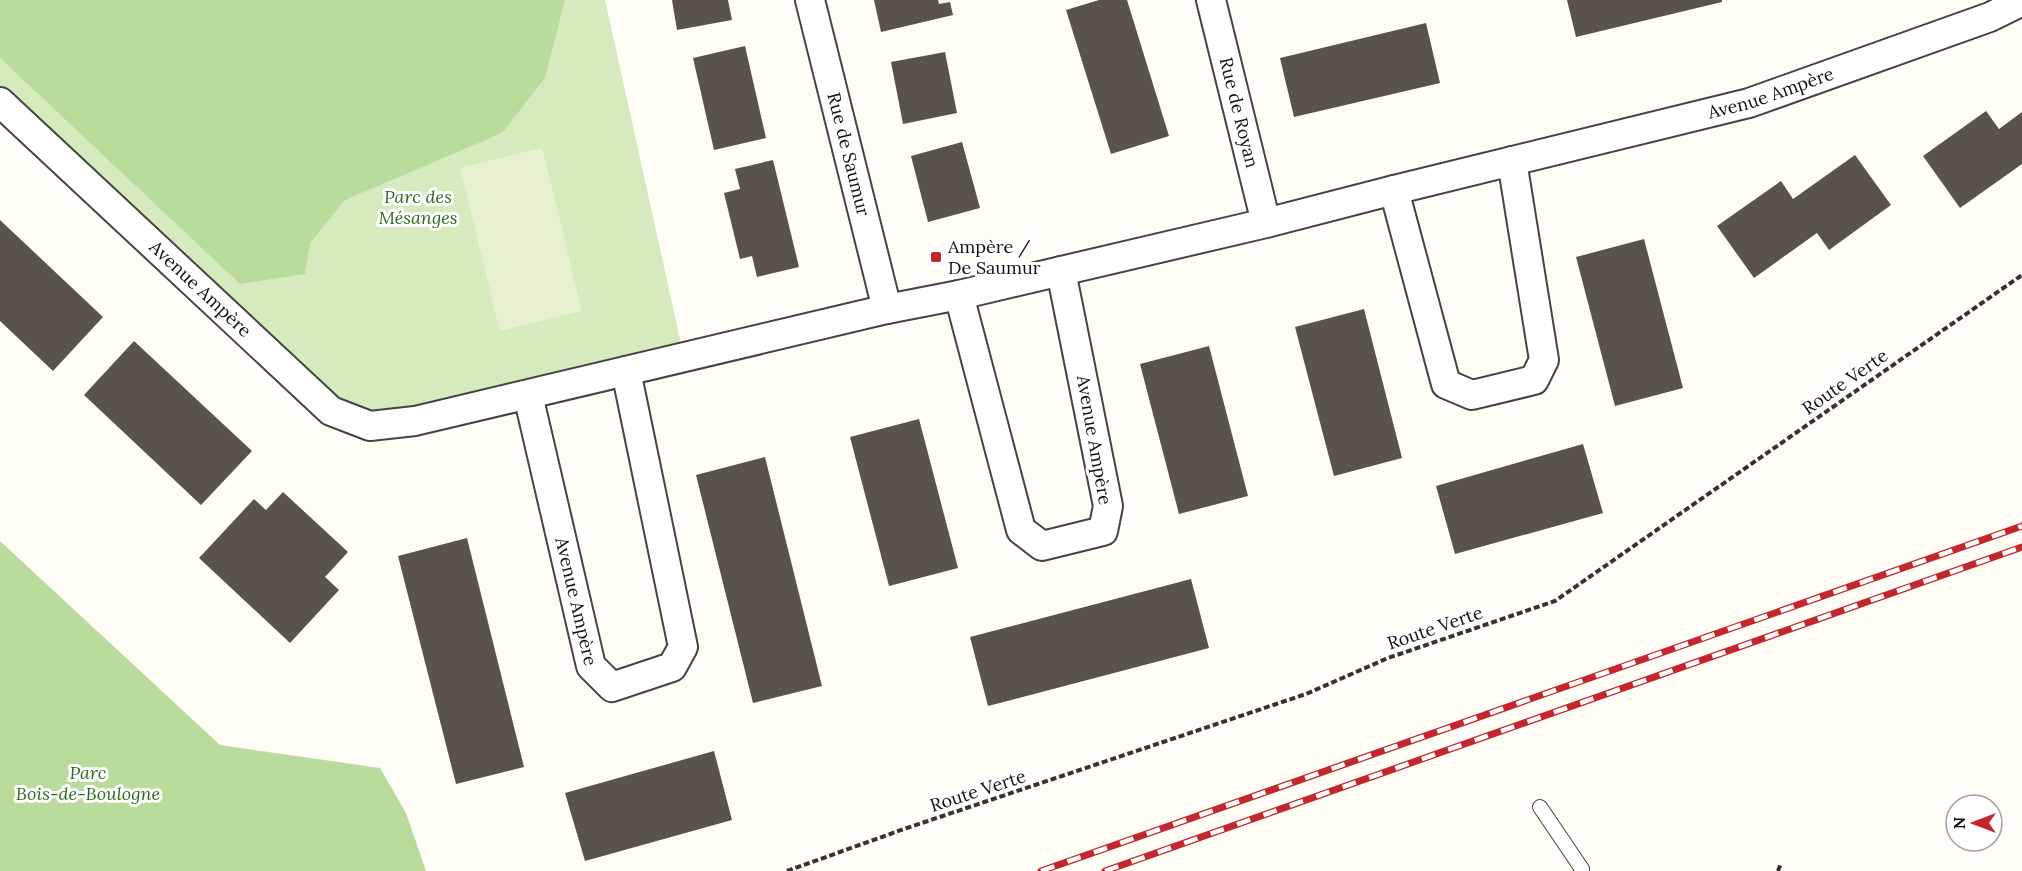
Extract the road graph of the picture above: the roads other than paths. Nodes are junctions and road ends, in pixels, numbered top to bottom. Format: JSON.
{"nodes":[{"id":1,"x":810,"y":0,"type":"edge"},
{"id":2,"x":1211,"y":0,"type":"edge"},
{"id":3,"x":2022,"y":1,"type":"edge"},
{"id":4,"x":0,"y":102,"type":"edge"},
{"id":5,"x":1512,"y":161,"type":"junction"},
{"id":6,"x":1394,"y":190,"type":"junction"},
{"id":7,"x":1266,"y":223,"type":"junction"},
{"id":8,"x":1061,"y":271,"type":"junction"},
{"id":9,"x":959,"y":295,"type":"junction"},
{"id":10,"x":887,"y":309,"type":"junction"},
{"id":11,"x":626,"y":371,"type":"junction"},
{"id":12,"x":528,"y":395,"type":"junction"},
{"id":13,"x":1540,"y":807,"type":"dead end"},
{"id":14,"x":1582,"y":869,"type":"dead end"}],
"edges":[{"from":1,"to":10,"type":"street","name":"Rue de Saumur"},
{"from":2,"to":7,"type":"street","name":"Rue de Royan"},
{"from":3,"to":5,"type":"street","name":"Avenue Ampère"},
{"from":4,"to":12,"type":"street","name":"Avenue Ampère"},
{"from":5,"to":6,"type":"street","name":"Avenue Ampère"},
{"from":5,"to":6,"type":"street"},
{"from":6,"to":7,"type":"street","name":"Avenue Ampère"},
{"from":7,"to":8,"type":"street","name":"Avenue Ampère"},
{"from":8,"to":9,"type":"street","name":"Avenue Ampère"},
{"from":8,"to":9,"type":"street","name":"Avenue Ampère"},
{"from":9,"to":10,"type":"street","name":"Avenue Ampère"},
{"from":10,"to":11,"type":"street","name":"Avenue Ampère"},
{"from":11,"to":12,"type":"street","name":"Avenue Ampère"},
{"from":11,"to":12,"type":"street","name":"Avenue Ampère"},
{"from":13,"to":14,"type":"lane"}]}
